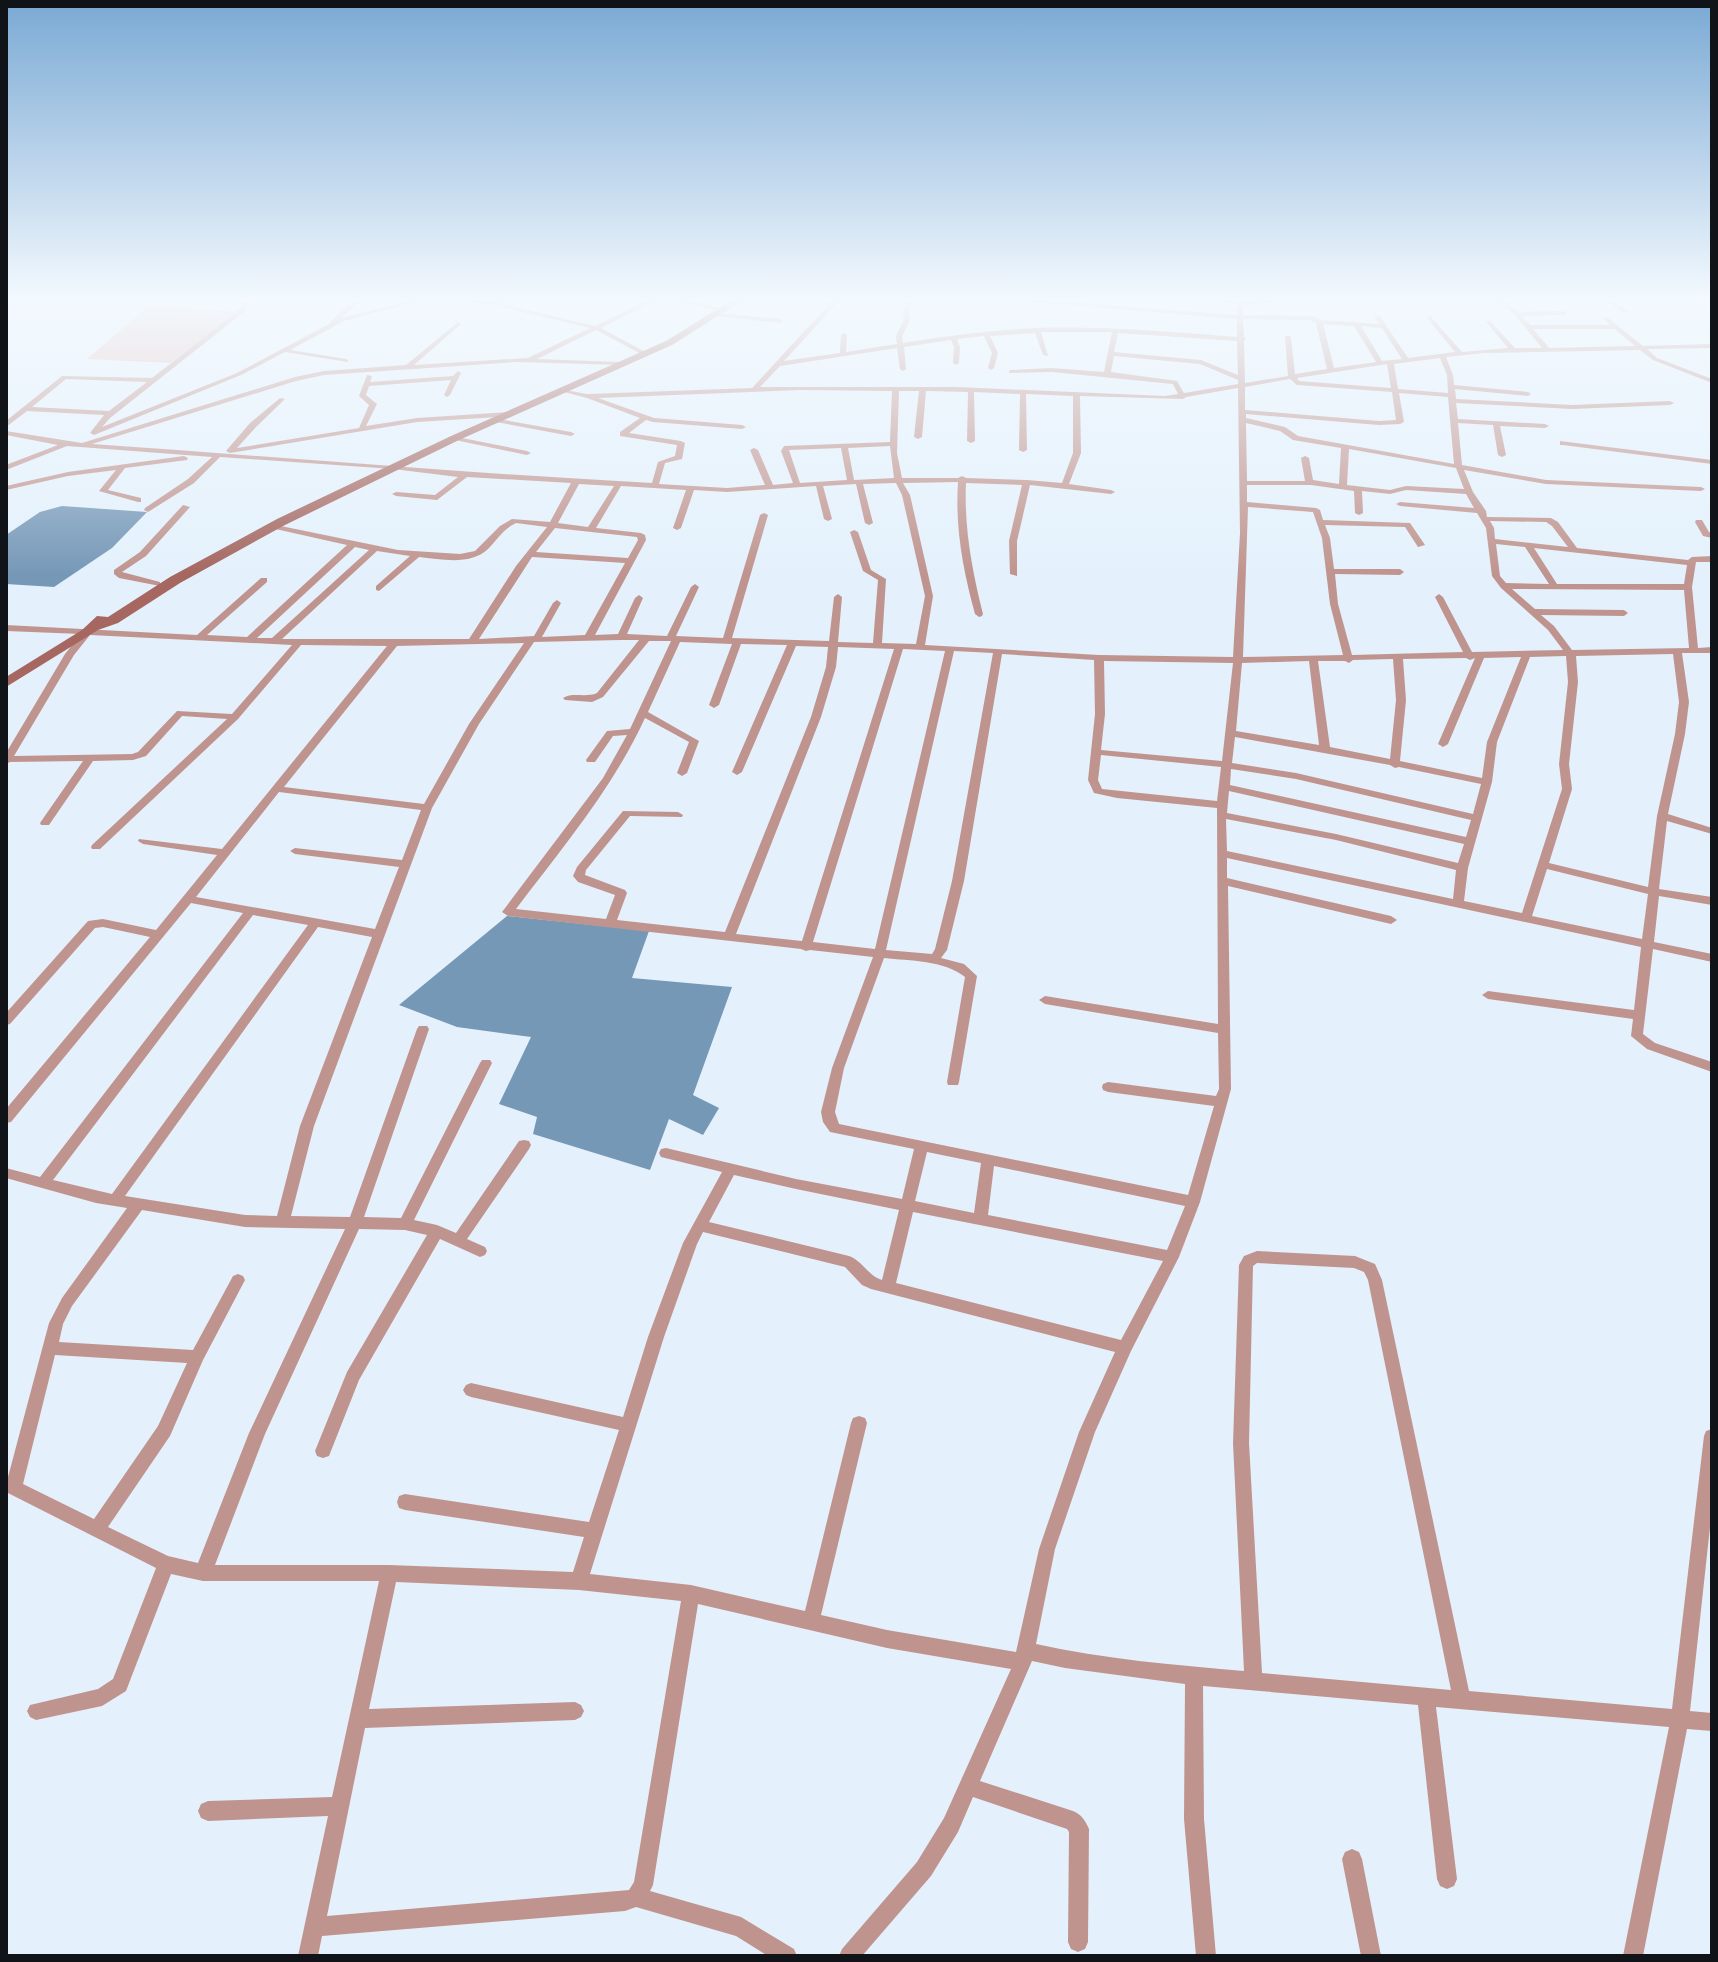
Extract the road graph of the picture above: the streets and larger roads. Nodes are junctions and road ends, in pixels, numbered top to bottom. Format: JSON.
{"nodes":[{"id":1,"x":47,"y":392,"type":"edge"},
{"id":2,"x":138,"y":392,"type":"edge"},
{"id":3,"x":192,"y":392,"type":"edge"},
{"id":4,"x":254,"y":392,"type":"edge"},
{"id":5,"x":364,"y":392,"type":"edge"},
{"id":6,"x":449,"y":392,"type":"edge"},
{"id":7,"x":559,"y":392,"type":"edge"},
{"id":8,"x":568,"y":392,"type":"edge"},
{"id":9,"x":694,"y":392,"type":"edge"},
{"id":10,"x":896,"y":392,"type":"edge"},
{"id":11,"x":923,"y":392,"type":"edge"},
{"id":12,"x":971,"y":392,"type":"edge"},
{"id":13,"x":1012,"y":392,"type":"edge"},
{"id":14,"x":1023,"y":392,"type":"junction"},
{"id":15,"x":1180,"y":392,"type":"edge"},
{"id":16,"x":1206,"y":392,"type":"edge"},
{"id":17,"x":1242,"y":392,"type":"edge"},
{"id":18,"x":1396,"y":392,"type":"edge"},
{"id":19,"x":1418,"y":392,"type":"edge"},
{"id":20,"x":1076,"y":394,"type":"junction"},
{"id":21,"x":1453,"y":394,"type":"junction"},
{"id":22,"x":1528,"y":394,"type":"dead end"},
{"id":23,"x":447,"y":395,"type":"dead end"},
{"id":24,"x":587,"y":396,"type":"junction"},
{"id":25,"x":1183,"y":397,"type":"junction"},
{"id":26,"x":282,"y":399,"type":"dead end"},
{"id":27,"x":1670,"y":403,"type":"dead end"},
{"id":28,"x":26,"y":409,"type":"junction"},
{"id":29,"x":111,"y":413,"type":"junction"},
{"id":30,"x":509,"y":414,"type":"junction"},
{"id":31,"x":1243,"y":416,"type":"junction"},
{"id":32,"x":644,"y":418,"type":"junction"},
{"id":33,"x":496,"y":420,"type":"junction"},
{"id":34,"x":1453,"y":421,"type":"junction"},
{"id":35,"x":1496,"y":424,"type":"junction"},
{"id":36,"x":6,"y":425,"type":"edge"},
{"id":37,"x":1545,"y":426,"type":"dead end"},
{"id":38,"x":742,"y":427,"type":"dead end"},
{"id":39,"x":362,"y":428,"type":"junction"},
{"id":40,"x":6,"y":433,"type":"edge"},
{"id":41,"x":94,"y":433,"type":"junction"},
{"id":42,"x":571,"y":434,"type":"dead end"},
{"id":43,"x":918,"y":437,"type":"dead end"},
{"id":44,"x":455,"y":438,"type":"junction"},
{"id":45,"x":971,"y":441,"type":"dead end"},
{"id":46,"x":1563,"y":443,"type":"dead end"},
{"id":47,"x":66,"y":444,"type":"junction"},
{"id":48,"x":892,"y":444,"type":"junction"},
{"id":49,"x":79,"y":445,"type":"junction"},
{"id":50,"x":844,"y":445,"type":"junction"},
{"id":51,"x":1345,"y":447,"type":"junction"},
{"id":52,"x":754,"y":450,"type":"dead end"},
{"id":53,"x":1023,"y":450,"type":"dead end"},
{"id":54,"x":230,"y":451,"type":"junction"},
{"id":55,"x":527,"y":453,"type":"dead end"},
{"id":56,"x":214,"y":455,"type":"junction"},
{"id":57,"x":1502,"y":455,"type":"dead end"},
{"id":58,"x":1305,"y":458,"type":"dead end"},
{"id":59,"x":1712,"y":462,"type":"edge"},
{"id":60,"x":1458,"y":464,"type":"junction"},
{"id":61,"x":123,"y":466,"type":"junction"},
{"id":62,"x":6,"y":468,"type":"edge"},
{"id":63,"x":390,"y":469,"type":"junction"},
{"id":64,"x":465,"y":475,"type":"junction"},
{"id":65,"x":962,"y":478,"type":"junction"},
{"id":66,"x":898,"y":480,"type":"junction"},
{"id":67,"x":576,"y":482,"type":"junction"},
{"id":68,"x":855,"y":482,"type":"junction"},
{"id":69,"x":1027,"y":482,"type":"junction"},
{"id":70,"x":1243,"y":483,"type":"junction"},
{"id":71,"x":1311,"y":483,"type":"junction"},
{"id":72,"x":619,"y":484,"type":"junction"},
{"id":73,"x":819,"y":484,"type":"junction"},
{"id":74,"x":797,"y":485,"type":"junction"},
{"id":75,"x":1065,"y":485,"type":"junction"},
{"id":76,"x":655,"y":486,"type":"junction"},
{"id":77,"x":770,"y":487,"type":"junction"},
{"id":78,"x":1343,"y":487,"type":"junction"},
{"id":79,"x":6,"y":488,"type":"edge"},
{"id":80,"x":691,"y":488,"type":"junction"},
{"id":81,"x":1358,"y":489,"type":"junction"},
{"id":82,"x":1701,"y":489,"type":"dead end"},
{"id":83,"x":1111,"y":492,"type":"dead end"},
{"id":84,"x":1469,"y":492,"type":"junction"},
{"id":85,"x":396,"y":494,"type":"dead end"},
{"id":86,"x":138,"y":500,"type":"dead end"},
{"id":87,"x":1243,"y":504,"type":"junction"},
{"id":88,"x":1400,"y":504,"type":"dead end"},
{"id":89,"x":186,"y":507,"type":"dead end"},
{"id":90,"x":148,"y":510,"type":"dead end"},
{"id":91,"x":1359,"y":513,"type":"dead end"},
{"id":92,"x":764,"y":515,"type":"dead end"},
{"id":93,"x":1484,"y":515,"type":"junction"},
{"id":94,"x":828,"y":519,"type":"dead end"},
{"id":95,"x":1320,"y":522,"type":"junction"},
{"id":96,"x":1699,"y":522,"type":"dead end"},
{"id":97,"x":869,"y":523,"type":"dead end"},
{"id":98,"x":274,"y":526,"type":"junction"},
{"id":99,"x":552,"y":526,"type":"junction"},
{"id":100,"x":677,"y":528,"type":"dead end"},
{"id":101,"x":591,"y":529,"type":"junction"},
{"id":102,"x":854,"y":532,"type":"dead end"},
{"id":103,"x":1712,"y":536,"type":"edge"},
{"id":104,"x":1493,"y":541,"type":"junction"},
{"id":105,"x":354,"y":543,"type":"junction"},
{"id":106,"x":1527,"y":544,"type":"junction"},
{"id":107,"x":1421,"y":545,"type":"dead end"},
{"id":108,"x":1573,"y":548,"type":"junction"},
{"id":109,"x":375,"y":549,"type":"junction"},
{"id":110,"x":531,"y":554,"type":"junction"},
{"id":111,"x":417,"y":555,"type":"junction"},
{"id":112,"x":1712,"y":559,"type":"edge"},
{"id":113,"x":630,"y":561,"type":"junction"},
{"id":114,"x":1691,"y":563,"type":"junction"},
{"id":115,"x":1330,"y":571,"type":"junction"},
{"id":116,"x":1400,"y":572,"type":"dead end"},
{"id":117,"x":1014,"y":574,"type":"dead end"},
{"id":118,"x":264,"y":580,"type":"dead end"},
{"id":119,"x":157,"y":584,"type":"junction"},
{"id":120,"x":1504,"y":586,"type":"junction"},
{"id":121,"x":695,"y":587,"type":"dead end"},
{"id":122,"x":1555,"y":587,"type":"junction"},
{"id":123,"x":1688,"y":587,"type":"junction"},
{"id":124,"x":379,"y":588,"type":"dead end"},
{"id":125,"x":838,"y":597,"type":"dead end"},
{"id":126,"x":1439,"y":597,"type":"dead end"},
{"id":127,"x":639,"y":598,"type":"dead end"},
{"id":128,"x":557,"y":603,"type":"dead end"},
{"id":129,"x":1533,"y":612,"type":"junction"},
{"id":130,"x":1624,"y":613,"type":"dead end"},
{"id":131,"x":979,"y":614,"type":"dead end"},
{"id":132,"x":6,"y":628,"type":"edge"},
{"id":133,"x":91,"y":630,"type":"junction"},
{"id":134,"x":200,"y":637,"type":"junction"},
{"id":135,"x":589,"y":637,"type":"junction"},
{"id":136,"x":621,"y":637,"type":"junction"},
{"id":137,"x":535,"y":638,"type":"junction"},
{"id":138,"x":646,"y":638,"type":"junction"},
{"id":139,"x":250,"y":639,"type":"junction"},
{"id":140,"x":673,"y":639,"type":"junction"},
{"id":141,"x":274,"y":641,"type":"junction"},
{"id":142,"x":727,"y":641,"type":"junction"},
{"id":143,"x":738,"y":641,"type":"junction"},
{"id":144,"x":299,"y":642,"type":"junction"},
{"id":145,"x":472,"y":642,"type":"junction"},
{"id":146,"x":394,"y":643,"type":"junction"},
{"id":147,"x":793,"y":643,"type":"junction"},
{"id":148,"x":832,"y":644,"type":"junction"},
{"id":149,"x":877,"y":646,"type":"junction"},
{"id":150,"x":899,"y":647,"type":"junction"},
{"id":151,"x":920,"y":647,"type":"junction"},
{"id":152,"x":950,"y":648,"type":"junction"},
{"id":153,"x":1677,"y":650,"type":"junction"},
{"id":154,"x":1694,"y":650,"type":"junction"},
{"id":155,"x":1712,"y":650,"type":"edge"},
{"id":156,"x":998,"y":651,"type":"junction"},
{"id":157,"x":1571,"y":655,"type":"junction"},
{"id":158,"x":1526,"y":656,"type":"junction"},
{"id":159,"x":1475,"y":657,"type":"junction"},
{"id":160,"x":1099,"y":658,"type":"junction"},
{"id":161,"x":1398,"y":659,"type":"junction"},
{"id":162,"x":1238,"y":660,"type":"junction"},
{"id":163,"x":1313,"y":660,"type":"junction"},
{"id":164,"x":1349,"y":660,"type":"junction"},
{"id":165,"x":6,"y":683,"type":"edge"},
{"id":166,"x":568,"y":698,"type":"dead end"},
{"id":167,"x":714,"y":705,"type":"dead end"},
{"id":168,"x":643,"y":713,"type":"junction"},
{"id":169,"x":235,"y":717,"type":"junction"},
{"id":170,"x":634,"y":732,"type":"junction"},
{"id":171,"x":1231,"y":733,"type":"junction"},
{"id":172,"x":1443,"y":744,"type":"dead end"},
{"id":173,"x":1325,"y":749,"type":"junction"},
{"id":174,"x":1096,"y":752,"type":"junction"},
{"id":175,"x":89,"y":759,"type":"junction"},
{"id":176,"x":6,"y":760,"type":"edge"},
{"id":177,"x":591,"y":760,"type":"dead end"},
{"id":178,"x":1227,"y":765,"type":"junction"},
{"id":179,"x":1395,"y":765,"type":"junction"},
{"id":180,"x":737,"y":772,"type":"dead end"},
{"id":181,"x":682,"y":773,"type":"dead end"},
{"id":182,"x":1487,"y":782,"type":"junction"},
{"id":183,"x":1224,"y":787,"type":"junction"},
{"id":184,"x":277,"y":789,"type":"junction"},
{"id":185,"x":427,"y":808,"type":"junction"},
{"id":186,"x":1221,"y":810,"type":"junction"},
{"id":187,"x":678,"y":815,"type":"dead end"},
{"id":188,"x":1662,"y":816,"type":"junction"},
{"id":189,"x":1478,"y":818,"type":"junction"},
{"id":190,"x":45,"y":823,"type":"dead end"},
{"id":191,"x":1712,"y":831,"type":"edge"},
{"id":192,"x":143,"y":841,"type":"dead end"},
{"id":193,"x":1471,"y":842,"type":"junction"},
{"id":194,"x":96,"y":847,"type":"dead end"},
{"id":195,"x":295,"y":851,"type":"dead end"},
{"id":196,"x":226,"y":853,"type":"junction"},
{"id":197,"x":1222,"y":853,"type":"junction"},
{"id":198,"x":405,"y":864,"type":"junction"},
{"id":199,"x":1544,"y":865,"type":"junction"},
{"id":200,"x":1462,"y":868,"type":"junction"},
{"id":201,"x":1223,"y":881,"type":"junction"},
{"id":202,"x":1654,"y":892,"type":"junction"},
{"id":203,"x":189,"y":899,"type":"junction"},
{"id":204,"x":1712,"y":901,"type":"edge"},
{"id":205,"x":1458,"y":903,"type":"junction"},
{"id":206,"x":250,"y":911,"type":"junction"},
{"id":207,"x":1526,"y":918,"type":"junction"},
{"id":208,"x":1391,"y":920,"type":"dead end"},
{"id":209,"x":315,"y":923,"type":"junction"},
{"id":210,"x":610,"y":923,"type":"junction"},
{"id":211,"x":379,"y":934,"type":"junction"},
{"id":212,"x":159,"y":935,"type":"junction"},
{"id":213,"x":730,"y":935,"type":"junction"},
{"id":214,"x":1649,"y":945,"type":"junction"},
{"id":215,"x":806,"y":947,"type":"junction"},
{"id":216,"x":879,"y":956,"type":"junction"},
{"id":217,"x":1712,"y":958,"type":"edge"},
{"id":218,"x":929,"y":959,"type":"junction"},
{"id":219,"x":1488,"y":995,"type":"dead end"},
{"id":220,"x":1045,"y":1000,"type":"dead end"},
{"id":221,"x":1639,"y":1015,"type":"junction"},
{"id":222,"x":6,"y":1021,"type":"edge"},
{"id":223,"x":423,"y":1029,"type":"dead end"},
{"id":224,"x":1225,"y":1030,"type":"junction"},
{"id":225,"x":486,"y":1063,"type":"dead end"},
{"id":226,"x":1712,"y":1067,"type":"edge"},
{"id":227,"x":953,"y":1082,"type":"dead end"},
{"id":228,"x":1108,"y":1087,"type":"dead end"},
{"id":229,"x":1221,"y":1102,"type":"junction"},
{"id":230,"x":6,"y":1118,"type":"edge"},
{"id":231,"x":524,"y":1145,"type":"dead end"},
{"id":232,"x":921,"y":1147,"type":"junction"},
{"id":233,"x":666,"y":1153,"type":"dead end"},
{"id":234,"x":988,"y":1160,"type":"junction"},
{"id":235,"x":731,"y":1168,"type":"junction"},
{"id":236,"x":6,"y":1173,"type":"edge"},
{"id":237,"x":42,"y":1184,"type":"junction"},
{"id":238,"x":115,"y":1200,"type":"junction"},
{"id":239,"x":1193,"y":1202,"type":"junction"},
{"id":240,"x":138,"y":1204,"type":"junction"},
{"id":241,"x":907,"y":1207,"type":"junction"},
{"id":242,"x":980,"y":1220,"type":"junction"},
{"id":243,"x":283,"y":1221,"type":"junction"},
{"id":244,"x":355,"y":1222,"type":"junction"},
{"id":245,"x":405,"y":1224,"type":"junction"},
{"id":246,"x":699,"y":1225,"type":"junction"},
{"id":247,"x":437,"y":1231,"type":"junction"},
{"id":248,"x":458,"y":1241,"type":"junction"},
{"id":249,"x":480,"y":1251,"type":"dead end"},
{"id":250,"x":1172,"y":1257,"type":"junction"},
{"id":251,"x":238,"y":1280,"type":"dead end"},
{"id":252,"x":888,"y":1287,"type":"junction"},
{"id":253,"x":49,"y":1348,"type":"junction"},
{"id":254,"x":1125,"y":1348,"type":"junction"},
{"id":255,"x":197,"y":1357,"type":"junction"},
{"id":256,"x":471,"y":1390,"type":"dead end"},
{"id":257,"x":859,"y":1423,"type":"dead end"},
{"id":258,"x":628,"y":1425,"type":"junction"},
{"id":259,"x":1712,"y":1436,"type":"edge"},
{"id":260,"x":323,"y":1451,"type":"dead end"},
{"id":261,"x":10,"y":1485,"type":"edge"},
{"id":262,"x":405,"y":1502,"type":"dead end"},
{"id":263,"x":97,"y":1529,"type":"junction"},
{"id":264,"x":595,"y":1531,"type":"junction"},
{"id":265,"x":166,"y":1564,"type":"junction"},
{"id":266,"x":203,"y":1573,"type":"junction"},
{"id":267,"x":389,"y":1573,"type":"junction"},
{"id":268,"x":579,"y":1581,"type":"junction"},
{"id":269,"x":691,"y":1594,"type":"junction"},
{"id":270,"x":811,"y":1621,"type":"junction"},
{"id":271,"x":1024,"y":1656,"type":"junction"},
{"id":272,"x":1194,"y":1676,"type":"junction"},
{"id":273,"x":1253,"y":1681,"type":"junction"},
{"id":274,"x":1426,"y":1696,"type":"junction"},
{"id":275,"x":1462,"y":1699,"type":"junction"},
{"id":276,"x":36,"y":1711,"type":"dead end"},
{"id":277,"x":575,"y":1711,"type":"dead end"},
{"id":278,"x":1680,"y":1717,"type":"junction"},
{"id":279,"x":358,"y":1719,"type":"junction"},
{"id":280,"x":1712,"y":1722,"type":"edge"},
{"id":281,"x":968,"y":1786,"type":"junction"},
{"id":282,"x":339,"y":1806,"type":"junction"},
{"id":283,"x":208,"y":1811,"type":"dead end"},
{"id":284,"x":1352,"y":1859,"type":"dead end"},
{"id":285,"x":1447,"y":1879,"type":"dead end"},
{"id":286,"x":636,"y":1897,"type":"junction"},
{"id":287,"x":313,"y":1927,"type":"junction"},
{"id":288,"x":1078,"y":1942,"type":"dead end"},
{"id":289,"x":308,"y":1956,"type":"edge"},
{"id":290,"x":787,"y":1956,"type":"edge"},
{"id":291,"x":849,"y":1956,"type":"edge"},
{"id":292,"x":1206,"y":1956,"type":"edge"},
{"id":293,"x":1371,"y":1956,"type":"edge"},
{"id":294,"x":1633,"y":1956,"type":"edge"}],
"edges":[{"from":1,"to":28,"type":"street"},
{"from":2,"to":29,"type":"street"},
{"from":3,"to":41,"type":"street"},
{"from":4,"to":49,"type":"street"},
{"from":5,"to":39,"type":"street"},
{"from":6,"to":23,"type":"street"},
{"from":7,"to":30,"type":"street"},
{"from":8,"to":24,"type":"street"},
{"from":9,"to":24,"type":"street"},
{"from":10,"to":48,"type":"street"},
{"from":11,"to":43,"type":"street"},
{"from":12,"to":45,"type":"street"},
{"from":13,"to":14,"type":"street"},
{"from":14,"to":20,"type":"street"},
{"from":14,"to":53,"type":"street"},
{"from":15,"to":25,"type":"street"},
{"from":16,"to":25,"type":"street"},
{"from":17,"to":31,"type":"street"},
{"from":18,"to":31,"type":"street"},
{"from":19,"to":21,"type":"street"},
{"from":20,"to":25,"type":"street"},
{"from":20,"to":75,"type":"street"},
{"from":21,"to":22,"type":"street"},
{"from":21,"to":27,"type":"street"},
{"from":21,"to":34,"type":"street"},
{"from":24,"to":32,"type":"street"},
{"from":26,"to":54,"type":"street"},
{"from":28,"to":29,"type":"street"},
{"from":28,"to":36,"type":"street"},
{"from":29,"to":41,"type":"street"},
{"from":30,"to":33,"type":"street"},
{"from":30,"to":39,"type":"street"},
{"from":31,"to":51,"type":"street"},
{"from":31,"to":70,"type":"street"},
{"from":32,"to":38,"type":"street"},
{"from":32,"to":76,"type":"street"},
{"from":33,"to":42,"type":"street"},
{"from":33,"to":44,"type":"street"},
{"from":34,"to":35,"type":"street"},
{"from":34,"to":60,"type":"street"},
{"from":35,"to":37,"type":"street"},
{"from":35,"to":57,"type":"street"},
{"from":39,"to":54,"type":"street"},
{"from":40,"to":47,"type":"street"},
{"from":41,"to":47,"type":"street"},
{"from":44,"to":55,"type":"street"},
{"from":44,"to":63,"type":"street"},
{"from":46,"to":59,"type":"street"},
{"from":47,"to":49,"type":"street"},
{"from":47,"to":62,"type":"street"},
{"from":48,"to":50,"type":"street"},
{"from":48,"to":66,"type":"street"},
{"from":49,"to":56,"type":"street"},
{"from":50,"to":68,"type":"street"},
{"from":50,"to":74,"type":"street"},
{"from":51,"to":60,"type":"street"},
{"from":51,"to":78,"type":"street"},
{"from":52,"to":77,"type":"street"},
{"from":54,"to":56,"type":"street"},
{"from":56,"to":61,"type":"street"},
{"from":56,"to":63,"type":"street"},
{"from":56,"to":90,"type":"street"},
{"from":58,"to":71,"type":"street"},
{"from":60,"to":82,"type":"street"},
{"from":60,"to":84,"type":"street"},
{"from":61,"to":79,"type":"street"},
{"from":61,"to":86,"type":"street"},
{"from":63,"to":64,"type":"street"},
{"from":63,"to":98,"type":"street"},
{"from":63,"to":119,"type":"street"},
{"from":64,"to":67,"type":"street"},
{"from":64,"to":85,"type":"street"},
{"from":65,"to":66,"type":"street"},
{"from":65,"to":69,"type":"street"},
{"from":65,"to":131,"type":"street"},
{"from":66,"to":68,"type":"street"},
{"from":66,"to":151,"type":"street"},
{"from":67,"to":72,"type":"street"},
{"from":67,"to":99,"type":"street"},
{"from":68,"to":73,"type":"street"},
{"from":68,"to":97,"type":"street"},
{"from":69,"to":75,"type":"street"},
{"from":69,"to":117,"type":"street"},
{"from":70,"to":71,"type":"street"},
{"from":70,"to":87,"type":"street"},
{"from":71,"to":78,"type":"street"},
{"from":72,"to":76,"type":"street"},
{"from":72,"to":101,"type":"street"},
{"from":73,"to":74,"type":"street"},
{"from":73,"to":94,"type":"street"},
{"from":74,"to":77,"type":"street"},
{"from":75,"to":83,"type":"street"},
{"from":76,"to":80,"type":"street"},
{"from":77,"to":80,"type":"street"},
{"from":78,"to":81,"type":"street"},
{"from":80,"to":100,"type":"street"},
{"from":81,"to":84,"type":"street"},
{"from":81,"to":91,"type":"street"},
{"from":84,"to":93,"type":"street"},
{"from":87,"to":95,"type":"street"},
{"from":87,"to":162,"type":"street"},
{"from":88,"to":93,"type":"street"},
{"from":89,"to":119,"type":"street"},
{"from":92,"to":142,"type":"street"},
{"from":93,"to":104,"type":"street"},
{"from":93,"to":108,"type":"street"},
{"from":95,"to":107,"type":"street"},
{"from":95,"to":115,"type":"street"},
{"from":96,"to":103,"type":"street"},
{"from":98,"to":105,"type":"street"},
{"from":98,"to":133,"type":"street"},
{"from":99,"to":101,"type":"street"},
{"from":99,"to":110,"type":"street"},
{"from":99,"to":111,"type":"street"},
{"from":101,"to":113,"type":"street"},
{"from":102,"to":149,"type":"street"},
{"from":104,"to":106,"type":"street"},
{"from":104,"to":120,"type":"street"},
{"from":105,"to":109,"type":"street"},
{"from":105,"to":139,"type":"street"},
{"from":106,"to":108,"type":"street"},
{"from":106,"to":122,"type":"street"},
{"from":108,"to":114,"type":"street"},
{"from":109,"to":111,"type":"street"},
{"from":109,"to":141,"type":"street"},
{"from":110,"to":113,"type":"street"},
{"from":110,"to":145,"type":"street"},
{"from":111,"to":124,"type":"street"},
{"from":112,"to":114,"type":"street"},
{"from":113,"to":135,"type":"street"},
{"from":114,"to":123,"type":"street"},
{"from":115,"to":116,"type":"street"},
{"from":115,"to":164,"type":"street"},
{"from":118,"to":134,"type":"street"},
{"from":119,"to":133,"type":"street"},
{"from":120,"to":122,"type":"street"},
{"from":120,"to":129,"type":"street"},
{"from":121,"to":140,"type":"street"},
{"from":122,"to":123,"type":"street"},
{"from":123,"to":154,"type":"street"},
{"from":125,"to":148,"type":"street"},
{"from":126,"to":159,"type":"street"},
{"from":127,"to":136,"type":"street"},
{"from":128,"to":137,"type":"street"},
{"from":129,"to":130,"type":"street"},
{"from":129,"to":157,"type":"street"},
{"from":132,"to":133,"type":"street"},
{"from":133,"to":134,"type":"street"},
{"from":133,"to":165,"type":"street"},
{"from":133,"to":176,"type":"street"},
{"from":134,"to":139,"type":"street"},
{"from":135,"to":136,"type":"street"},
{"from":135,"to":137,"type":"street"},
{"from":136,"to":138,"type":"street"},
{"from":137,"to":145,"type":"street"},
{"from":137,"to":185,"type":"street"},
{"from":138,"to":140,"type":"street"},
{"from":138,"to":166,"type":"street"},
{"from":139,"to":141,"type":"street"},
{"from":140,"to":142,"type":"street"},
{"from":140,"to":168,"type":"street"},
{"from":141,"to":144,"type":"street"},
{"from":142,"to":143,"type":"street"},
{"from":143,"to":147,"type":"street"},
{"from":143,"to":167,"type":"street"},
{"from":144,"to":146,"type":"street"},
{"from":144,"to":169,"type":"street"},
{"from":145,"to":146,"type":"street"},
{"from":146,"to":184,"type":"street"},
{"from":147,"to":148,"type":"street"},
{"from":147,"to":180,"type":"street"},
{"from":148,"to":149,"type":"street"},
{"from":148,"to":213,"type":"street"},
{"from":149,"to":150,"type":"street"},
{"from":150,"to":151,"type":"street"},
{"from":150,"to":215,"type":"street"},
{"from":151,"to":152,"type":"street"},
{"from":152,"to":156,"type":"street"},
{"from":152,"to":216,"type":"street"},
{"from":153,"to":154,"type":"street"},
{"from":153,"to":157,"type":"street"},
{"from":153,"to":188,"type":"street"},
{"from":154,"to":155,"type":"street"},
{"from":156,"to":160,"type":"street"},
{"from":156,"to":218,"type":"street"},
{"from":157,"to":158,"type":"street"},
{"from":157,"to":199,"type":"street"},
{"from":158,"to":159,"type":"street"},
{"from":158,"to":182,"type":"street"},
{"from":159,"to":161,"type":"street"},
{"from":159,"to":172,"type":"street"},
{"from":160,"to":162,"type":"street"},
{"from":160,"to":174,"type":"street"},
{"from":161,"to":164,"type":"street"},
{"from":161,"to":179,"type":"street"},
{"from":162,"to":163,"type":"street"},
{"from":162,"to":171,"type":"street"},
{"from":163,"to":164,"type":"street"},
{"from":163,"to":173,"type":"street"},
{"from":168,"to":170,"type":"street"},
{"from":168,"to":181,"type":"street"},
{"from":169,"to":175,"type":"street"},
{"from":169,"to":194,"type":"street"},
{"from":170,"to":177,"type":"street"},
{"from":170,"to":210,"type":"street"},
{"from":171,"to":173,"type":"street"},
{"from":171,"to":178,"type":"street"},
{"from":173,"to":179,"type":"street"},
{"from":174,"to":178,"type":"street"},
{"from":174,"to":186,"type":"street"},
{"from":175,"to":176,"type":"street"},
{"from":175,"to":190,"type":"street"},
{"from":178,"to":183,"type":"street"},
{"from":178,"to":189,"type":"street"},
{"from":179,"to":182,"type":"street"},
{"from":182,"to":189,"type":"street"},
{"from":183,"to":186,"type":"street"},
{"from":183,"to":193,"type":"street"},
{"from":184,"to":185,"type":"street"},
{"from":184,"to":196,"type":"street"},
{"from":185,"to":198,"type":"street"},
{"from":186,"to":197,"type":"street"},
{"from":186,"to":200,"type":"street"},
{"from":187,"to":210,"type":"street"},
{"from":188,"to":191,"type":"street"},
{"from":188,"to":202,"type":"street"},
{"from":189,"to":193,"type":"street"},
{"from":192,"to":196,"type":"street"},
{"from":193,"to":200,"type":"street"},
{"from":195,"to":198,"type":"street"},
{"from":196,"to":203,"type":"street"},
{"from":197,"to":201,"type":"street"},
{"from":197,"to":205,"type":"street"},
{"from":198,"to":211,"type":"street"},
{"from":199,"to":202,"type":"street"},
{"from":199,"to":207,"type":"street"},
{"from":200,"to":205,"type":"street"},
{"from":201,"to":208,"type":"street"},
{"from":201,"to":224,"type":"street"},
{"from":202,"to":204,"type":"street"},
{"from":202,"to":214,"type":"street"},
{"from":203,"to":206,"type":"street"},
{"from":203,"to":212,"type":"street"},
{"from":205,"to":207,"type":"street"},
{"from":206,"to":209,"type":"street"},
{"from":206,"to":237,"type":"street"},
{"from":207,"to":214,"type":"street"},
{"from":209,"to":211,"type":"street"},
{"from":209,"to":238,"type":"street"},
{"from":210,"to":213,"type":"street"},
{"from":211,"to":243,"type":"street"},
{"from":212,"to":222,"type":"street"},
{"from":212,"to":230,"type":"street"},
{"from":213,"to":215,"type":"street"},
{"from":214,"to":217,"type":"street"},
{"from":214,"to":221,"type":"street"},
{"from":215,"to":216,"type":"street"},
{"from":216,"to":218,"type":"street"},
{"from":216,"to":232,"type":"street"},
{"from":218,"to":227,"type":"street"},
{"from":219,"to":221,"type":"street"},
{"from":220,"to":224,"type":"street"},
{"from":221,"to":226,"type":"street"},
{"from":223,"to":244,"type":"street"},
{"from":224,"to":229,"type":"street"},
{"from":225,"to":245,"type":"street"},
{"from":228,"to":229,"type":"street"},
{"from":229,"to":239,"type":"street"},
{"from":231,"to":248,"type":"street"},
{"from":232,"to":234,"type":"street"},
{"from":232,"to":241,"type":"street"},
{"from":233,"to":235,"type":"street"},
{"from":234,"to":239,"type":"street"},
{"from":234,"to":242,"type":"street"},
{"from":235,"to":241,"type":"street"},
{"from":235,"to":246,"type":"street"},
{"from":236,"to":237,"type":"street"},
{"from":237,"to":238,"type":"street"},
{"from":238,"to":240,"type":"street"},
{"from":239,"to":250,"type":"street"},
{"from":240,"to":243,"type":"street"},
{"from":240,"to":253,"type":"street"},
{"from":241,"to":242,"type":"street"},
{"from":241,"to":252,"type":"street"},
{"from":242,"to":250,"type":"street"},
{"from":243,"to":244,"type":"street"},
{"from":244,"to":245,"type":"street"},
{"from":244,"to":266,"type":"street"},
{"from":245,"to":247,"type":"street"},
{"from":246,"to":252,"type":"street"},
{"from":246,"to":258,"type":"street"},
{"from":247,"to":248,"type":"street"},
{"from":247,"to":260,"type":"street"},
{"from":248,"to":249,"type":"street"},
{"from":250,"to":254,"type":"street"},
{"from":251,"to":255,"type":"street"},
{"from":252,"to":254,"type":"street"},
{"from":253,"to":255,"type":"street"},
{"from":253,"to":261,"type":"street"},
{"from":254,"to":271,"type":"street"},
{"from":255,"to":263,"type":"street"},
{"from":256,"to":258,"type":"street"},
{"from":257,"to":270,"type":"street"},
{"from":258,"to":264,"type":"street"},
{"from":259,"to":278,"type":"street"},
{"from":261,"to":263,"type":"street"},
{"from":262,"to":264,"type":"street"},
{"from":263,"to":265,"type":"street"},
{"from":264,"to":268,"type":"street"},
{"from":265,"to":266,"type":"street"},
{"from":265,"to":276,"type":"street"},
{"from":266,"to":267,"type":"street"},
{"from":267,"to":268,"type":"street"},
{"from":267,"to":279,"type":"street"},
{"from":268,"to":269,"type":"street"},
{"from":269,"to":270,"type":"street"},
{"from":269,"to":286,"type":"street"},
{"from":270,"to":271,"type":"street"},
{"from":271,"to":272,"type":"street"},
{"from":271,"to":281,"type":"street"},
{"from":272,"to":273,"type":"street"},
{"from":272,"to":292,"type":"street"},
{"from":273,"to":274,"type":"street"},
{"from":273,"to":275,"type":"street"},
{"from":274,"to":275,"type":"street"},
{"from":274,"to":285,"type":"street"},
{"from":275,"to":278,"type":"street"},
{"from":277,"to":279,"type":"street"},
{"from":278,"to":280,"type":"street"},
{"from":278,"to":294,"type":"street"},
{"from":279,"to":282,"type":"street"},
{"from":281,"to":288,"type":"street"},
{"from":281,"to":291,"type":"street"},
{"from":282,"to":283,"type":"street"},
{"from":282,"to":287,"type":"street"},
{"from":284,"to":293,"type":"street"},
{"from":286,"to":287,"type":"street"},
{"from":286,"to":290,"type":"street"},
{"from":287,"to":289,"type":"street"}]}
